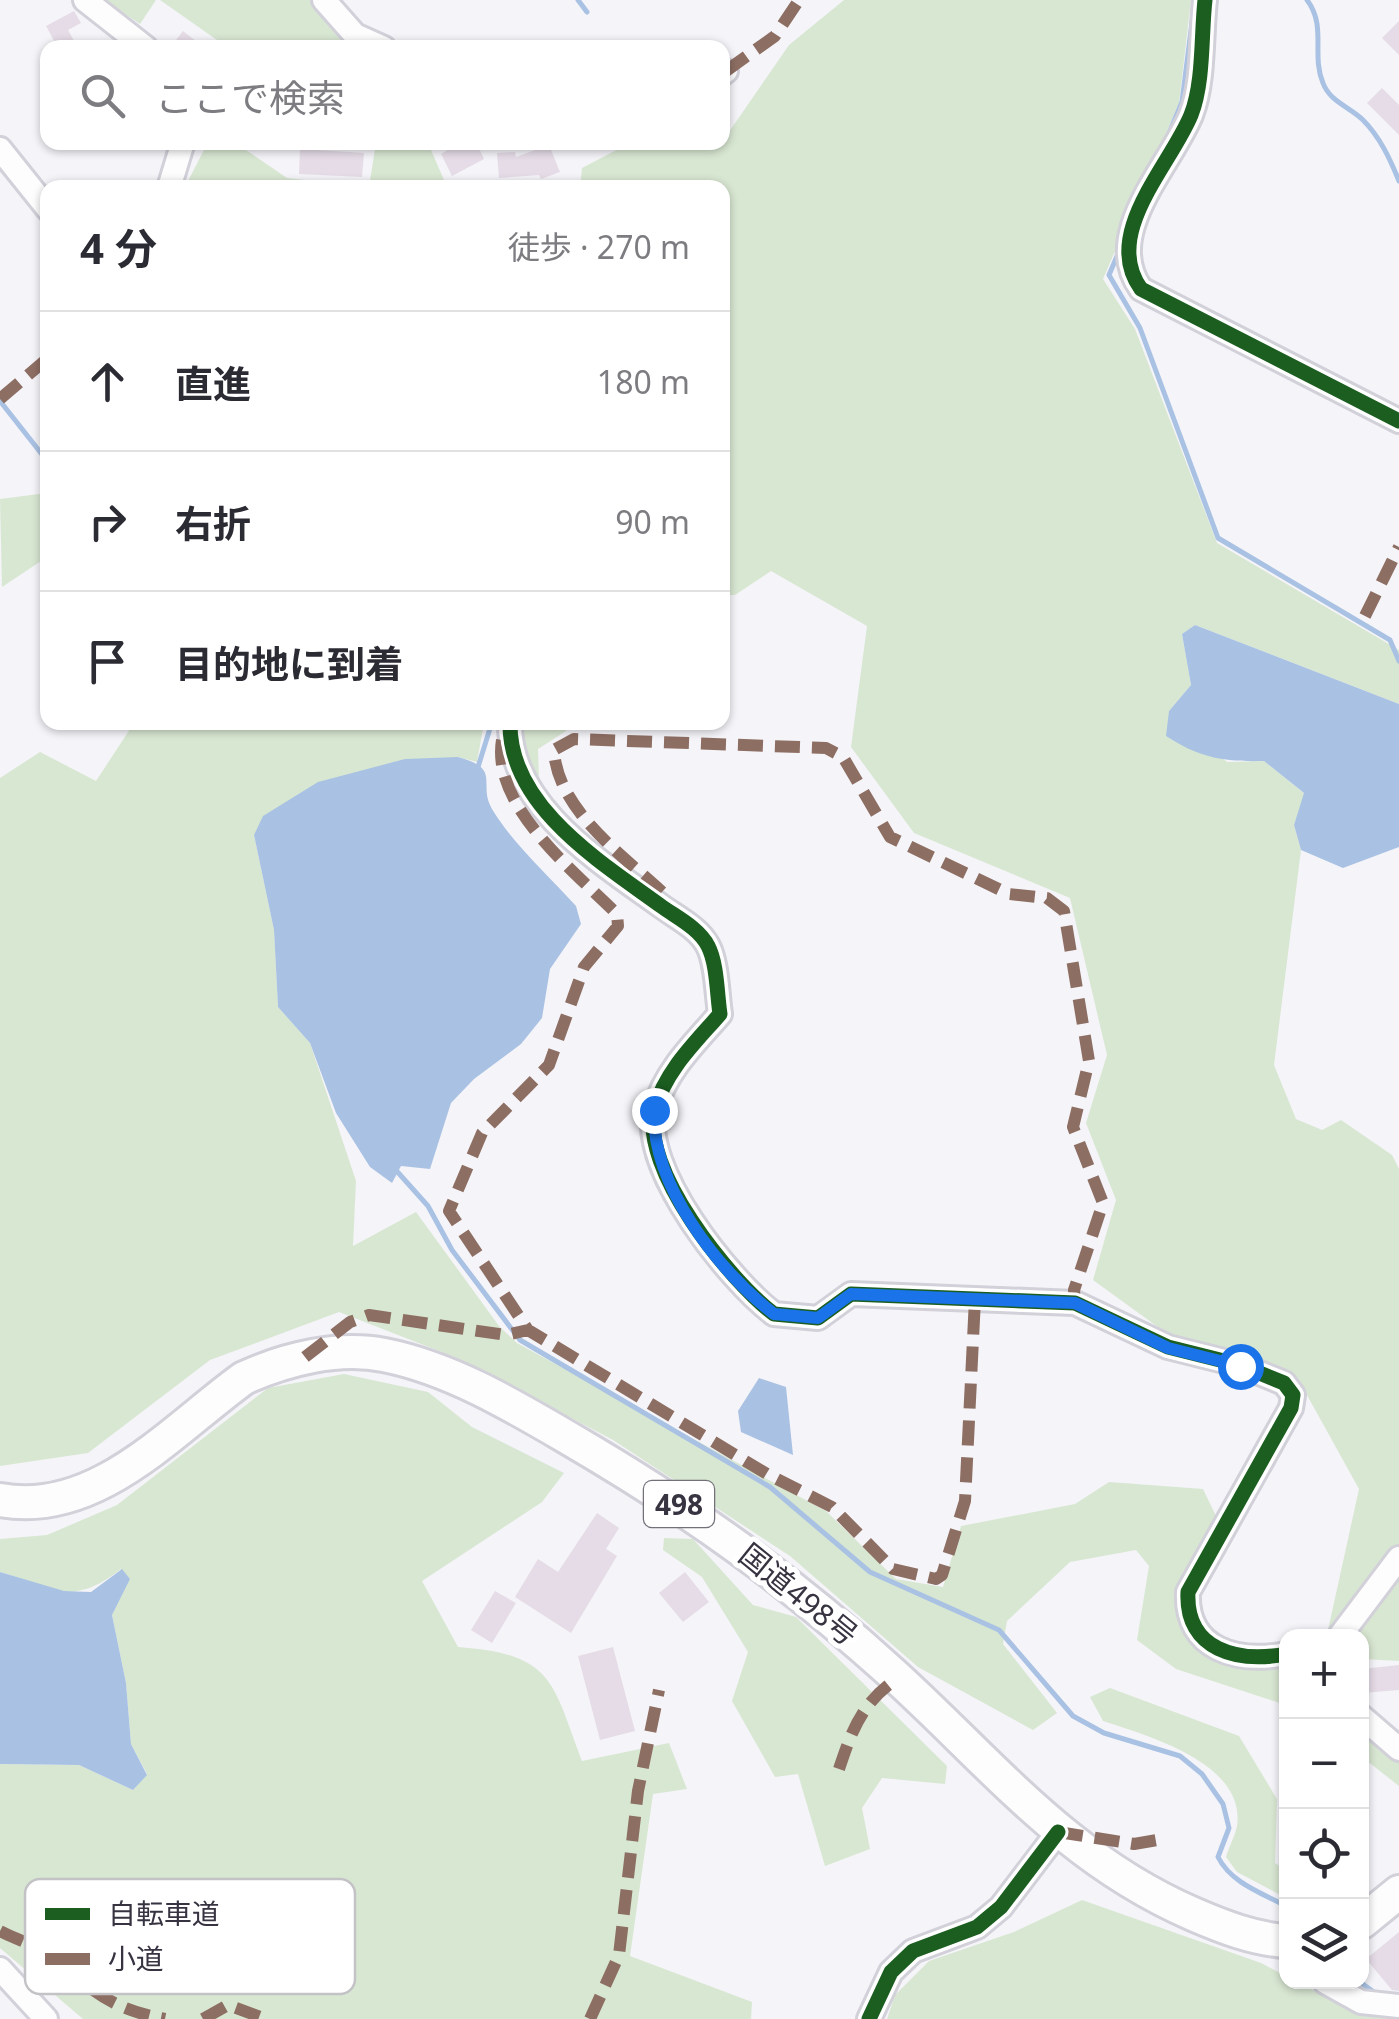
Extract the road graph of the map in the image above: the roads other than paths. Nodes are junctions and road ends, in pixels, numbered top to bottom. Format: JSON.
{"nodes":[{"id":1,"x":84,"y":0,"type":"edge"},
{"id":2,"x":324,"y":0,"type":"edge"},
{"id":3,"x":1205,"y":0,"type":"edge"},
{"id":4,"x":136,"y":40,"type":"edge"},
{"id":5,"x":367,"y":40,"type":"edge"},
{"id":6,"x":0,"y":149,"type":"edge"},
{"id":7,"x":180,"y":150,"type":"edge"},
{"id":8,"x":171,"y":180,"type":"edge"},
{"id":9,"x":40,"y":199,"type":"edge"},
{"id":10,"x":1399,"y":420,"type":"edge"},
{"id":11,"x":511,"y":730,"type":"edge"},
{"id":12,"x":0,"y":1500,"type":"edge"},
{"id":13,"x":1399,"y":1558,"type":"edge"},
{"id":14,"x":1345,"y":1629,"type":"edge"},
{"id":15,"x":1279,"y":1655,"type":"edge"},
{"id":16,"x":1364,"y":1719,"type":"edge"},
{"id":17,"x":1399,"y":1749,"type":"edge"},
{"id":18,"x":1058,"y":1832,"type":"junction"},
{"id":19,"x":1399,"y":1892,"type":"edge"},
{"id":20,"x":1369,"y":1916,"type":"edge"},
{"id":21,"x":1279,"y":1942,"type":"edge"},
{"id":22,"x":0,"y":1969,"type":"edge"},
{"id":23,"x":1338,"y":1989,"type":"edge"},
{"id":24,"x":1399,"y":2006,"type":"edge"},
{"id":25,"x":46,"y":2019,"type":"edge"},
{"id":26,"x":869,"y":2019,"type":"edge"}],
"edges":[{"from":1,"to":4,"type":"street"},
{"from":2,"to":5,"type":"street"},
{"from":3,"to":10,"type":"street"},
{"from":6,"to":9,"type":"street"},
{"from":7,"to":8,"type":"street"},
{"from":11,"to":15,"type":"street"},
{"from":12,"to":18,"type":"highway","name":"国道498号","number":"498"},
{"from":13,"to":14,"type":"street"},
{"from":16,"to":17,"type":"street"},
{"from":18,"to":21,"type":"highway","name":"国道498号","number":"498"},
{"from":18,"to":26,"type":"street"},
{"from":19,"to":20,"type":"highway"},
{"from":22,"to":25,"type":"street"},
{"from":23,"to":24,"type":"street"}]}
